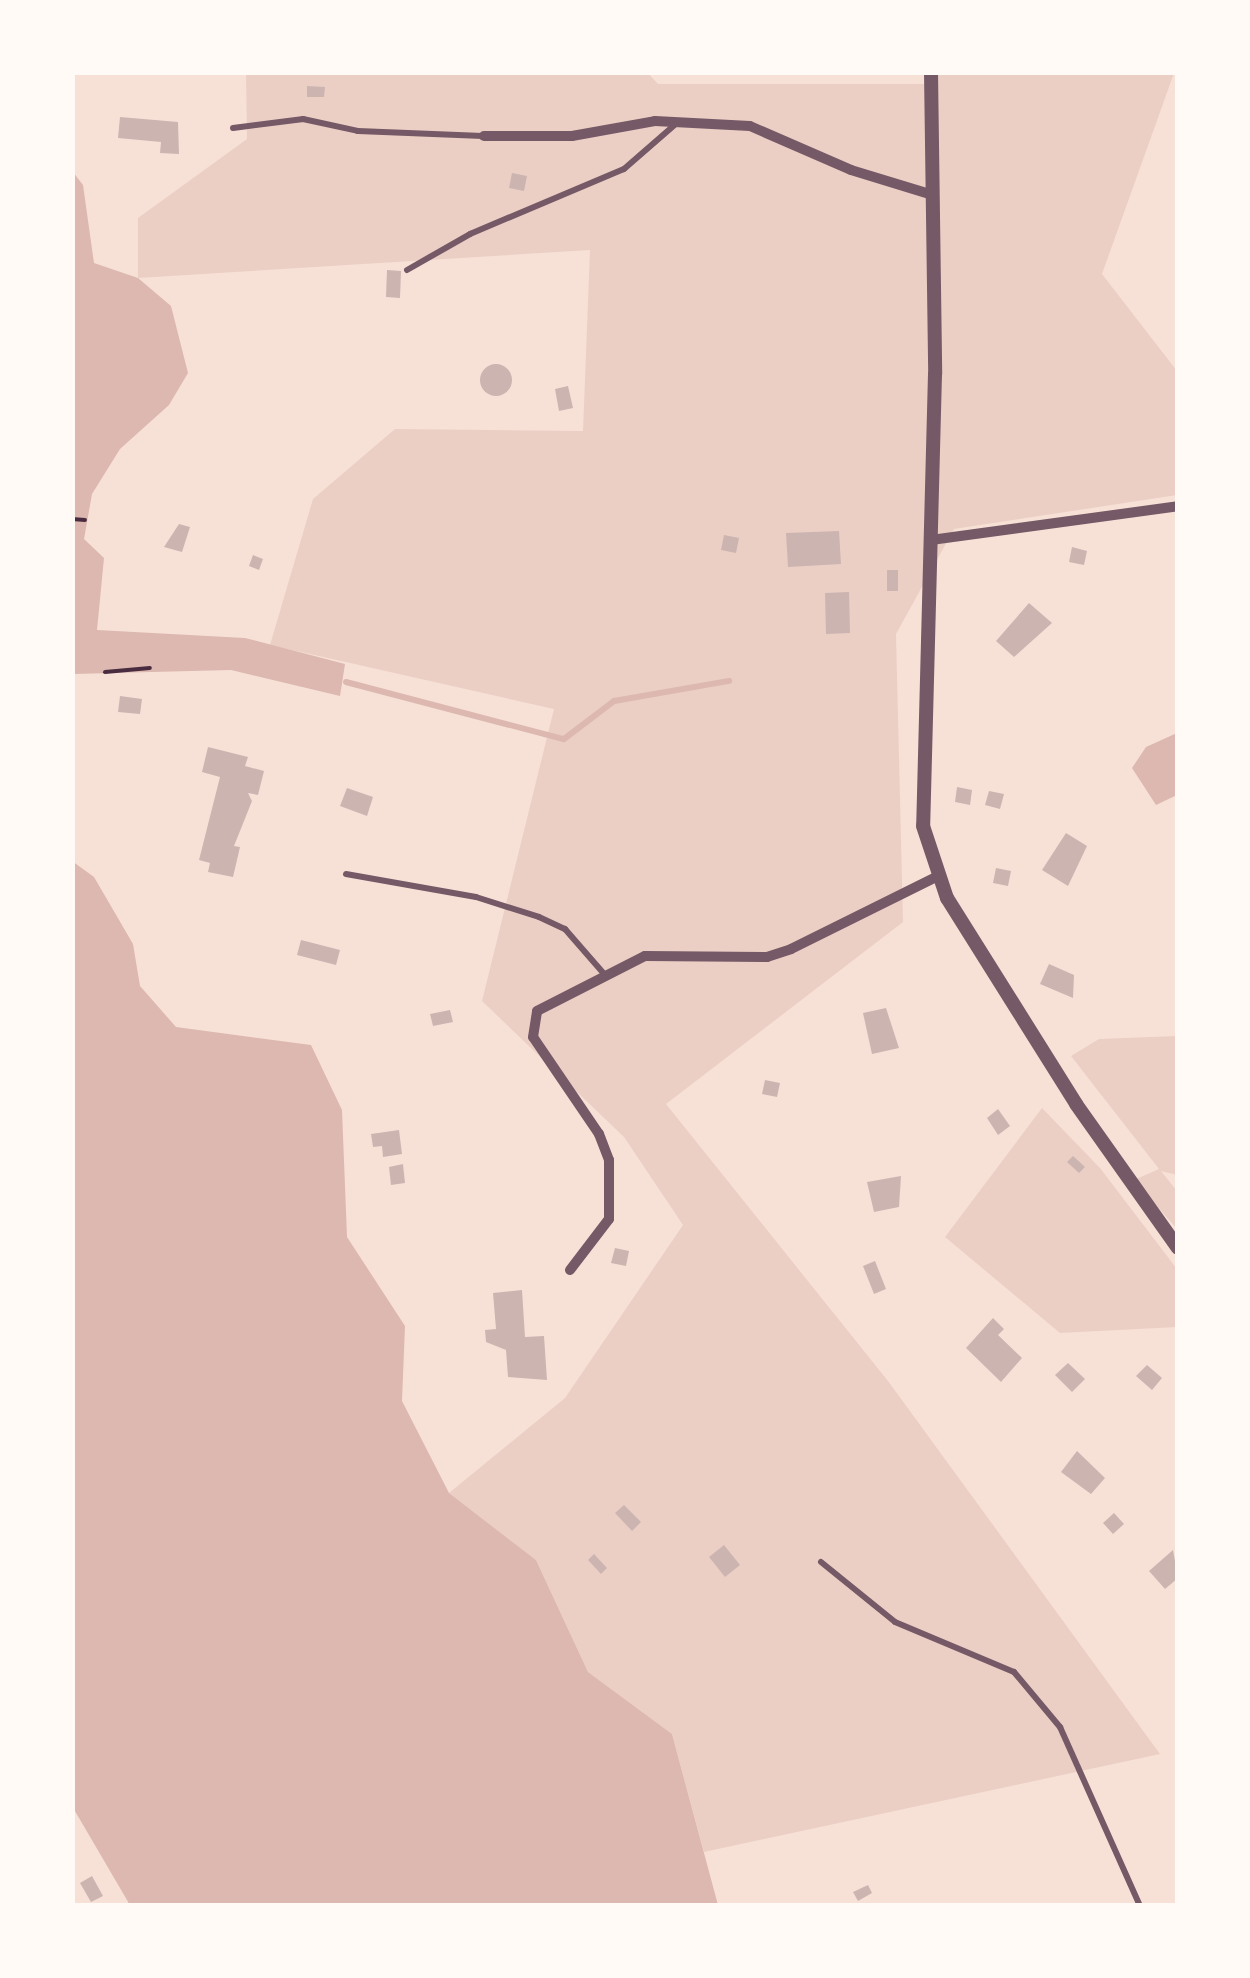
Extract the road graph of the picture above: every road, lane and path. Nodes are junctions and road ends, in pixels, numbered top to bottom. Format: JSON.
{"nodes":[{"id":1,"x":931,"y":72,"type":"edge"},
{"id":2,"x":678,"y":122,"type":"junction"},
{"id":3,"x":233,"y":128,"type":"dead end"},
{"id":4,"x":484,"y":136,"type":"joint"},
{"id":5,"x":933,"y":196,"type":"junction"},
{"id":6,"x":408,"y":270,"type":"dead end"},
{"id":7,"x":1178,"y":506,"type":"edge"},
{"id":8,"x":72,"y":519,"type":"edge"},
{"id":9,"x":85,"y":520,"type":"dead end"},
{"id":10,"x":931,"y":540,"type":"junction"},
{"id":11,"x":150,"y":668,"type":"dead end"},
{"id":12,"x":105,"y":672,"type":"dead end"},
{"id":13,"x":346,"y":874,"type":"dead end"},
{"id":14,"x":936,"y":877,"type":"junction"},
{"id":15,"x":605,"y":975,"type":"junction"},
{"id":16,"x":1178,"y":1248,"type":"edge"},
{"id":17,"x":570,"y":1270,"type":"dead end"},
{"id":18,"x":821,"y":1562,"type":"dead end"},
{"id":19,"x":1140,"y":1906,"type":"edge"}],
"edges":[{"from":1,"to":5,"type":"street"},
{"from":2,"to":4,"type":"street"},
{"from":2,"to":5,"type":"street"},
{"from":2,"to":6,"type":"lane"},
{"from":3,"to":4,"type":"lane"},
{"from":5,"to":10,"type":"street"},
{"from":7,"to":10,"type":"street"},
{"from":8,"to":9,"type":"path"},
{"from":10,"to":14,"type":"street"},
{"from":11,"to":12,"type":"path"},
{"from":13,"to":15,"type":"lane"},
{"from":14,"to":15,"type":"street"},
{"from":14,"to":16,"type":"street"},
{"from":15,"to":17,"type":"street"},
{"from":18,"to":19,"type":"lane"}]}
